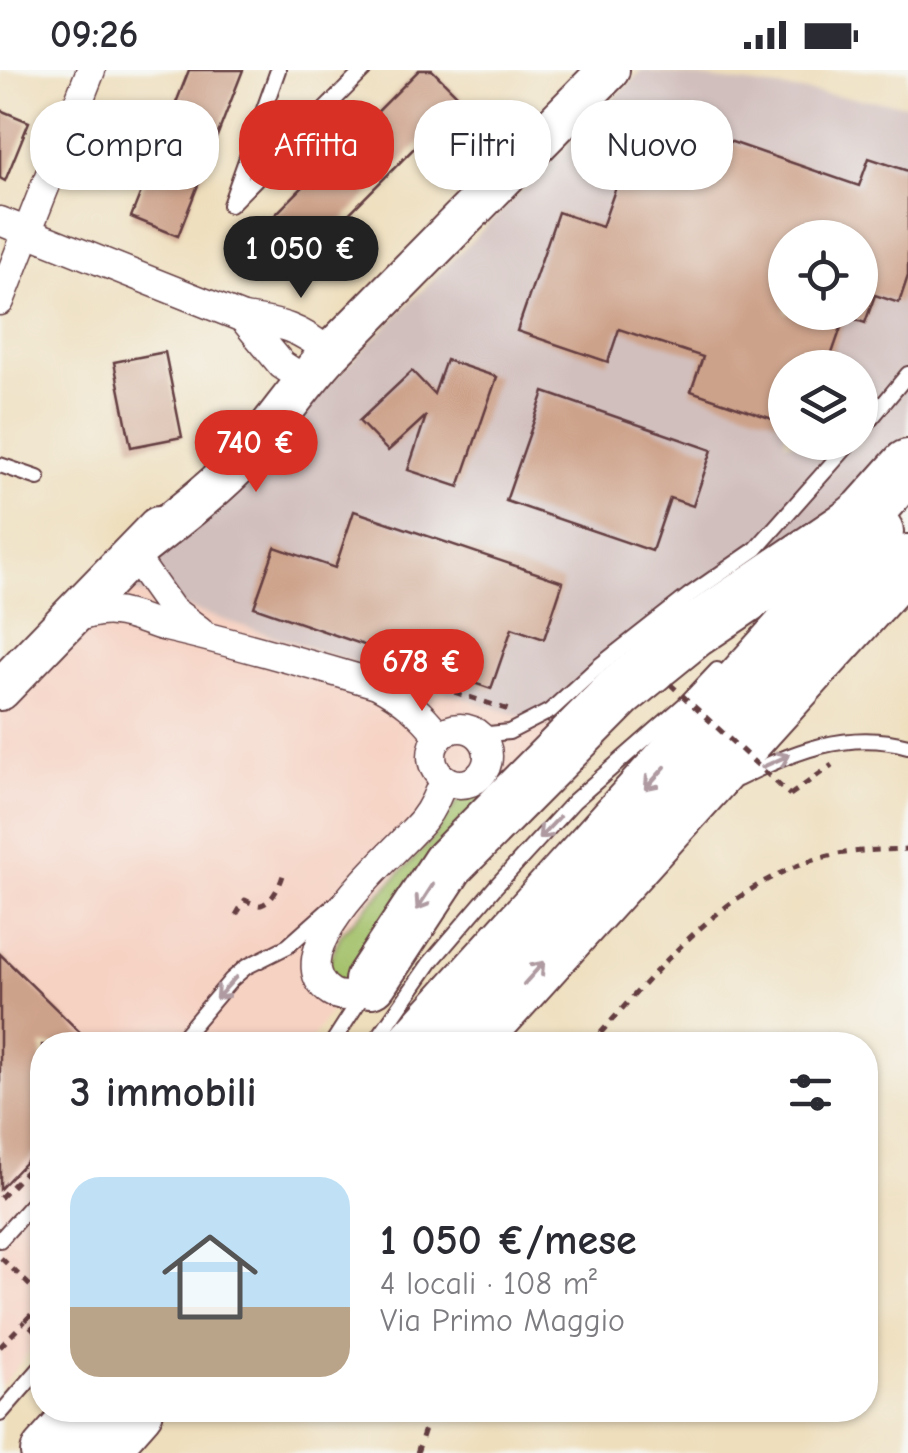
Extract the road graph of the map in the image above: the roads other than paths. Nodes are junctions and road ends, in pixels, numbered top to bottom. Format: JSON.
{"nodes":[{"id":1,"x":92,"y":70,"type":"edge"},
{"id":2,"x":278,"y":70,"type":"edge"},
{"id":3,"x":364,"y":70,"type":"edge"},
{"id":4,"x":610,"y":70,"type":"edge"},
{"id":5,"x":0,"y":220,"type":"edge"},
{"id":6,"x":28,"y":231,"type":"junction"},
{"id":7,"x":0,"y":301,"type":"edge"},
{"id":8,"x":243,"y":318,"type":"junction"},
{"id":9,"x":318,"y":366,"type":"junction"},
{"id":10,"x":908,"y":374,"type":"edge"},
{"id":11,"x":878,"y":410,"type":"edge"},
{"id":12,"x":835,"y":460,"type":"edge"},
{"id":13,"x":0,"y":466,"type":"edge"},
{"id":14,"x":908,"y":466,"type":"edge"},
{"id":15,"x":38,"y":478,"type":"dead end"},
{"id":16,"x":887,"y":505,"type":"edge"},
{"id":17,"x":132,"y":556,"type":"junction"},
{"id":18,"x":908,"y":561,"type":"edge"},
{"id":19,"x":814,"y":568,"type":"dead end"},
{"id":20,"x":908,"y":614,"type":"edge"},
{"id":21,"x":68,"y":621,"type":"junction"},
{"id":22,"x":162,"y":626,"type":"junction"},
{"id":23,"x":204,"y":634,"type":"junction"},
{"id":24,"x":723,"y":664,"type":"dead end"},
{"id":25,"x":802,"y":678,"type":"junction"},
{"id":26,"x":0,"y":690,"type":"edge"},
{"id":27,"x":479,"y":735,"type":"junction"},
{"id":28,"x":440,"y":736,"type":"junction"},
{"id":29,"x":908,"y":746,"type":"edge"},
{"id":30,"x":444,"y":780,"type":"junction"},
{"id":31,"x":688,"y":804,"type":"junction"},
{"id":32,"x":358,"y":887,"type":"junction"},
{"id":33,"x":371,"y":981,"type":"junction"},
{"id":34,"x":187,"y":1032,"type":"edge"},
{"id":35,"x":340,"y":1032,"type":"edge"},
{"id":36,"x":382,"y":1032,"type":"edge"},
{"id":37,"x":424,"y":1032,"type":"edge"},
{"id":38,"x":481,"y":1032,"type":"edge"},
{"id":39,"x":30,"y":1206,"type":"edge"},
{"id":40,"x":0,"y":1240,"type":"edge"},
{"id":41,"x":30,"y":1380,"type":"edge"},
{"id":42,"x":0,"y":1414,"type":"edge"},
{"id":43,"x":74,"y":1422,"type":"edge"},
{"id":44,"x":126,"y":1422,"type":"edge"},
{"id":45,"x":46,"y":1453,"type":"edge"},
{"id":46,"x":98,"y":1453,"type":"edge"}],
"edges":[{"from":1,"to":6,"type":"street"},
{"from":2,"to":3,"type":"lane"},
{"from":4,"to":9,"type":"street"},
{"from":5,"to":6,"type":"street"},
{"from":6,"to":7,"type":"street"},
{"from":6,"to":8,"type":"street"},
{"from":8,"to":9,"type":"street"},
{"from":8,"to":9,"type":"street"},
{"from":9,"to":17,"type":"street"},
{"from":10,"to":11,"type":"lane"},
{"from":12,"to":27,"type":"lane"},
{"from":13,"to":15,"type":"lane"},
{"from":14,"to":16,"type":"highway"},
{"from":16,"to":19,"type":"lane"},
{"from":16,"to":33,"type":"highway","one_way":true},
{"from":16,"to":37,"type":"highway","one_way":true},
{"from":17,"to":21,"type":"street"},
{"from":17,"to":22,"type":"street"},
{"from":17,"to":23,"type":"street"},
{"from":18,"to":25,"type":"highway"},
{"from":20,"to":25,"type":"highway"},
{"from":21,"to":22,"type":"street"},
{"from":21,"to":26,"type":"street"},
{"from":22,"to":23,"type":"street"},
{"from":23,"to":28,"type":"street"},
{"from":24,"to":36,"type":"lane","one_way":true},
{"from":25,"to":31,"type":"highway"},
{"from":27,"to":28,"type":"street"},
{"from":27,"to":30,"type":"street"},
{"from":28,"to":30,"type":"street"},
{"from":31,"to":29,"type":"lane","one_way":true},
{"from":30,"to":32,"type":"street"},
{"from":38,"to":31,"type":"highway","one_way":true},
{"from":32,"to":33,"type":"street"},
{"from":32,"to":34,"type":"lane","one_way":true},
{"from":33,"to":35,"type":"lane"},
{"from":39,"to":40,"type":"lane"},
{"from":41,"to":42,"type":"lane"},
{"from":43,"to":45,"type":"highway"},
{"from":44,"to":46,"type":"highway"}]}
